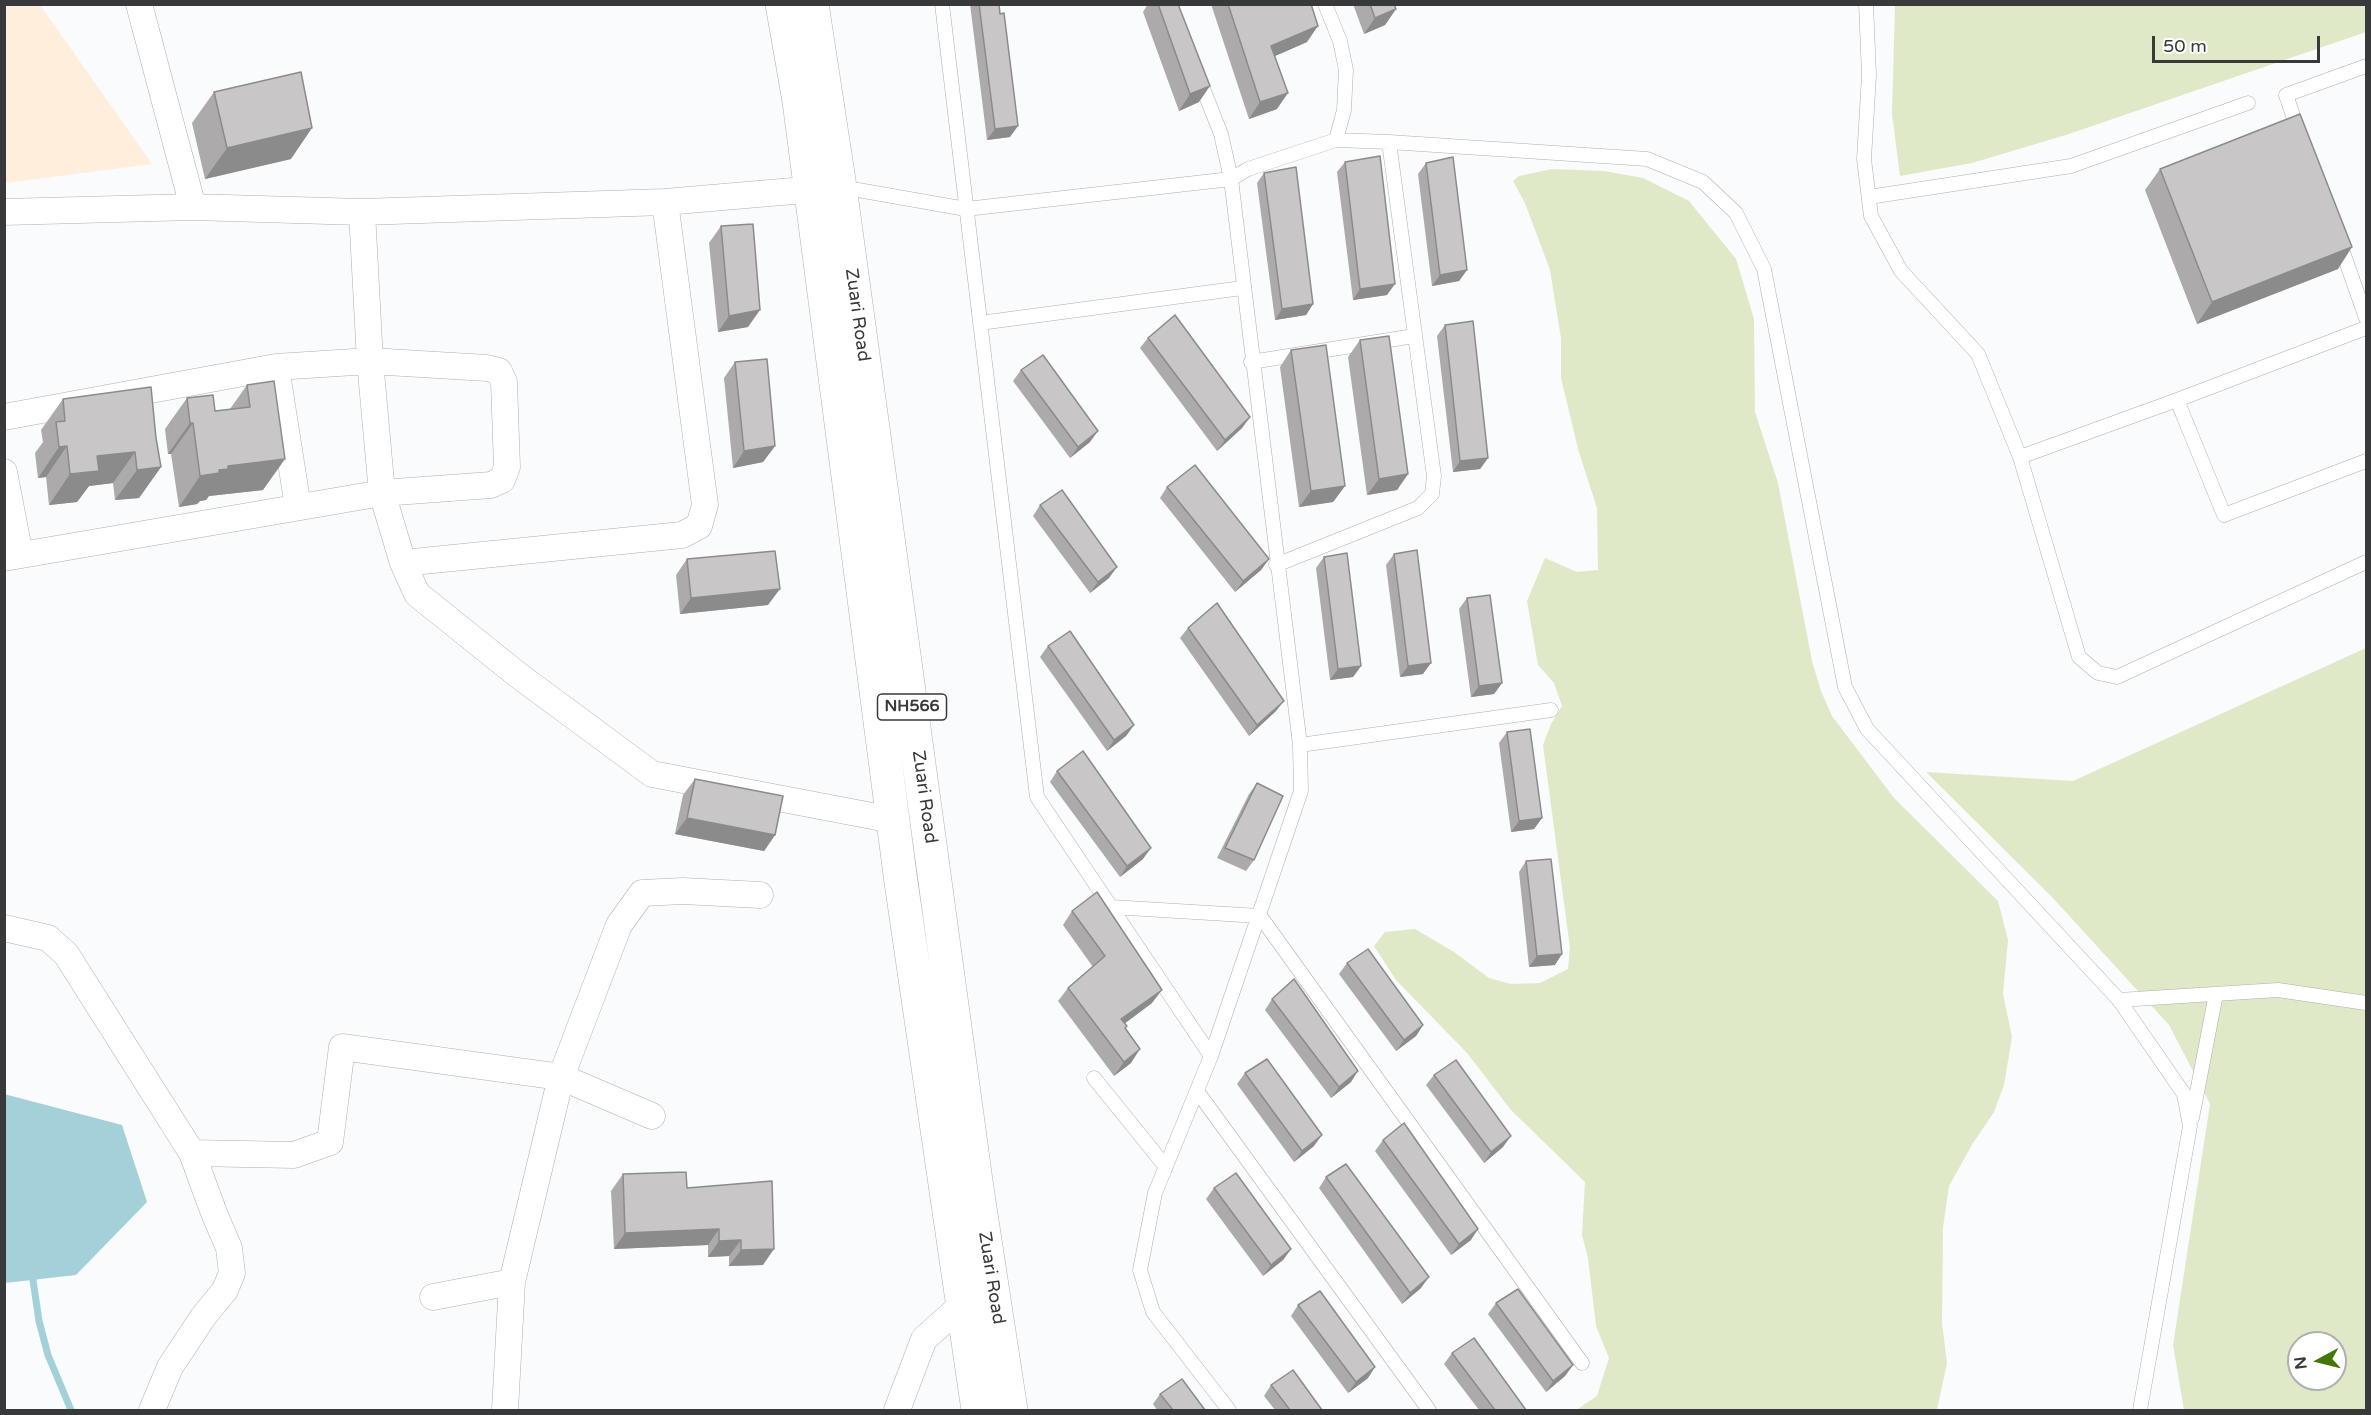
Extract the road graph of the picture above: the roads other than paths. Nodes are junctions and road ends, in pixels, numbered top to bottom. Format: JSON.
{"nodes":[{"id":1,"x":139,"y":4,"type":"edge"},
{"id":2,"x":782,"y":4,"type":"edge"},
{"id":3,"x":812,"y":4,"type":"edge"},
{"id":4,"x":942,"y":4,"type":"edge"},
{"id":5,"x":1326,"y":4,"type":"edge"},
{"id":6,"x":1866,"y":4,"type":"edge"},
{"id":7,"x":1191,"y":58,"type":"edge"},
{"id":8,"x":2367,"y":66,"type":"edge"},
{"id":9,"x":2248,"y":103,"type":"dead end"},
{"id":10,"x":1336,"y":140,"type":"junction"},
{"id":11,"x":1389,"y":142,"type":"junction"},
{"id":12,"x":2306,"y":151,"type":"edge"},
{"id":13,"x":1230,"y":179,"type":"junction"},
{"id":14,"x":825,"y":188,"type":"junction"},
{"id":15,"x":1869,"y":197,"type":"junction"},
{"id":16,"x":665,"y":201,"type":"junction"},
{"id":17,"x":193,"y":207,"type":"junction"},
{"id":18,"x":966,"y":209,"type":"junction"},
{"id":19,"x":4,"y":212,"type":"edge"},
{"id":20,"x":362,"y":212,"type":"junction"},
{"id":21,"x":2334,"y":229,"type":"edge"},
{"id":22,"x":1242,"y":288,"type":"junction"},
{"id":23,"x":2367,"y":318,"type":"edge"},
{"id":24,"x":980,"y":323,"type":"junction"},
{"id":25,"x":2367,"y":328,"type":"edge"},
{"id":26,"x":1414,"y":336,"type":"junction"},
{"id":27,"x":369,"y":361,"type":"junction"},
{"id":28,"x":1251,"y":362,"type":"junction"},
{"id":29,"x":276,"y":367,"type":"junction"},
{"id":30,"x":2177,"y":400,"type":"junction"},
{"id":31,"x":4,"y":417,"type":"edge"},
{"id":32,"x":2019,"y":457,"type":"junction"},
{"id":33,"x":2367,"y":461,"type":"edge"},
{"id":34,"x":4,"y":472,"type":"edge"},
{"id":35,"x":382,"y":493,"type":"junction"},
{"id":36,"x":298,"y":507,"type":"junction"},
{"id":37,"x":12,"y":556,"type":"edge"},
{"id":38,"x":2367,"y":562,"type":"edge"},
{"id":39,"x":403,"y":563,"type":"junction"},
{"id":40,"x":1276,"y":566,"type":"junction"},
{"id":41,"x":1551,"y":710,"type":"dead end"},
{"id":42,"x":1300,"y":745,"type":"junction"},
{"id":43,"x":893,"y":820,"type":"junction"},
{"id":44,"x":760,"y":895,"type":"dead end"},
{"id":45,"x":1111,"y":907,"type":"junction"},
{"id":46,"x":1260,"y":916,"type":"junction"},
{"id":47,"x":4,"y":928,"type":"edge"},
{"id":48,"x":2216,"y":994,"type":"junction"},
{"id":49,"x":2119,"y":1000,"type":"junction"},
{"id":50,"x":2367,"y":1003,"type":"edge"},
{"id":51,"x":1211,"y":1056,"type":"junction"},
{"id":52,"x":561,"y":1077,"type":"junction"},
{"id":53,"x":1094,"y":1078,"type":"dead end"},
{"id":54,"x":1197,"y":1091,"type":"junction"},
{"id":55,"x":652,"y":1116,"type":"dead end"},
{"id":56,"x":2190,"y":1126,"type":"junction"},
{"id":57,"x":192,"y":1153,"type":"junction"},
{"id":58,"x":1166,"y":1167,"type":"junction"},
{"id":59,"x":512,"y":1282,"type":"junction"},
{"id":60,"x":433,"y":1297,"type":"dead end"},
{"id":61,"x":962,"y":1305,"type":"junction"},
{"id":62,"x":1002,"y":1355,"type":"junction"},
{"id":63,"x":970,"y":1360,"type":"junction"},
{"id":64,"x":1582,"y":1363,"type":"dead end"},
{"id":65,"x":152,"y":1410,"type":"edge"},
{"id":66,"x":505,"y":1410,"type":"edge"},
{"id":67,"x":897,"y":1410,"type":"edge"},
{"id":68,"x":961,"y":1410,"type":"edge"},
{"id":69,"x":978,"y":1410,"type":"edge"},
{"id":70,"x":1011,"y":1410,"type":"edge"},
{"id":71,"x":1029,"y":1410,"type":"edge"},
{"id":72,"x":1229,"y":1410,"type":"edge"},
{"id":73,"x":1429,"y":1410,"type":"edge"},
{"id":74,"x":2140,"y":1410,"type":"edge"}],
"edges":[{"from":1,"to":17,"type":"street"},
{"from":2,"to":14,"type":"highway","name":"Zuari Road","number":"NH566"},
{"from":3,"to":14,"type":"highway","name":"Zuari Road","number":"NH566"},
{"from":4,"to":18,"type":"lane"},
{"from":5,"to":10,"type":"lane"},
{"from":6,"to":15,"type":"lane"},
{"from":7,"to":13,"type":"lane"},
{"from":8,"to":12,"type":"lane"},
{"from":9,"to":15,"type":"lane"},
{"from":10,"to":11,"type":"lane"},
{"from":10,"to":13,"type":"lane"},
{"from":11,"to":26,"type":"lane"},
{"from":11,"to":49,"type":"lane"},
{"from":13,"to":18,"type":"lane"},
{"from":13,"to":22,"type":"lane"},
{"from":14,"to":16,"type":"street"},
{"from":14,"to":18,"type":"lane"},
{"from":14,"to":43,"type":"highway","name":"Zuari Road","number":"NH566"},
{"from":14,"to":62,"type":"highway","name":"Zuari Road","number":"NH566"},
{"from":15,"to":32,"type":"lane"},
{"from":16,"to":20,"type":"street"},
{"from":16,"to":39,"type":"street"},
{"from":17,"to":19,"type":"street"},
{"from":17,"to":20,"type":"street"},
{"from":18,"to":24,"type":"lane"},
{"from":20,"to":27,"type":"street"},
{"from":21,"to":23,"type":"lane"},
{"from":22,"to":24,"type":"lane"},
{"from":22,"to":28,"type":"lane"},
{"from":24,"to":45,"type":"lane"},
{"from":25,"to":30,"type":"lane"},
{"from":26,"to":28,"type":"lane"},
{"from":26,"to":40,"type":"lane"},
{"from":27,"to":29,"type":"street"},
{"from":27,"to":35,"type":"street"},
{"from":27,"to":35,"type":"street"},
{"from":28,"to":40,"type":"lane"},
{"from":29,"to":31,"type":"street"},
{"from":29,"to":36,"type":"street"},
{"from":30,"to":32,"type":"lane"},
{"from":30,"to":33,"type":"lane"},
{"from":32,"to":38,"type":"lane"},
{"from":34,"to":37,"type":"street"},
{"from":35,"to":36,"type":"street"},
{"from":35,"to":39,"type":"street"},
{"from":36,"to":37,"type":"street"},
{"from":39,"to":43,"type":"street"},
{"from":40,"to":42,"type":"lane"},
{"from":41,"to":42,"type":"lane"},
{"from":42,"to":46,"type":"lane"},
{"from":43,"to":61,"type":"highway","name":"Zuari Road","number":"NH566"},
{"from":44,"to":52,"type":"street"},
{"from":45,"to":46,"type":"lane"},
{"from":45,"to":51,"type":"lane"},
{"from":46,"to":51,"type":"lane"},
{"from":46,"to":64,"type":"lane"},
{"from":47,"to":57,"type":"street"},
{"from":48,"to":49,"type":"lane"},
{"from":48,"to":50,"type":"lane"},
{"from":48,"to":56,"type":"lane"},
{"from":49,"to":56,"type":"lane"},
{"from":51,"to":54,"type":"lane"},
{"from":52,"to":55,"type":"street"},
{"from":52,"to":57,"type":"street"},
{"from":52,"to":59,"type":"street"},
{"from":53,"to":58,"type":"lane"},
{"from":54,"to":58,"type":"lane"},
{"from":54,"to":73,"type":"lane"},
{"from":56,"to":74,"type":"lane"},
{"from":57,"to":65,"type":"street"},
{"from":58,"to":72,"type":"lane"},
{"from":59,"to":60,"type":"street"},
{"from":59,"to":66,"type":"street"},
{"from":61,"to":63,"type":"highway","name":"Zuari Road","number":"NH566"},
{"from":61,"to":67,"type":"street"},
{"from":62,"to":70,"type":"highway","name":"Zuari Road","number":"NH566"},
{"from":62,"to":71,"type":"highway"},
{"from":63,"to":68,"type":"highway"},
{"from":63,"to":69,"type":"highway","name":"Zuari Road","number":"NH566"}]}
